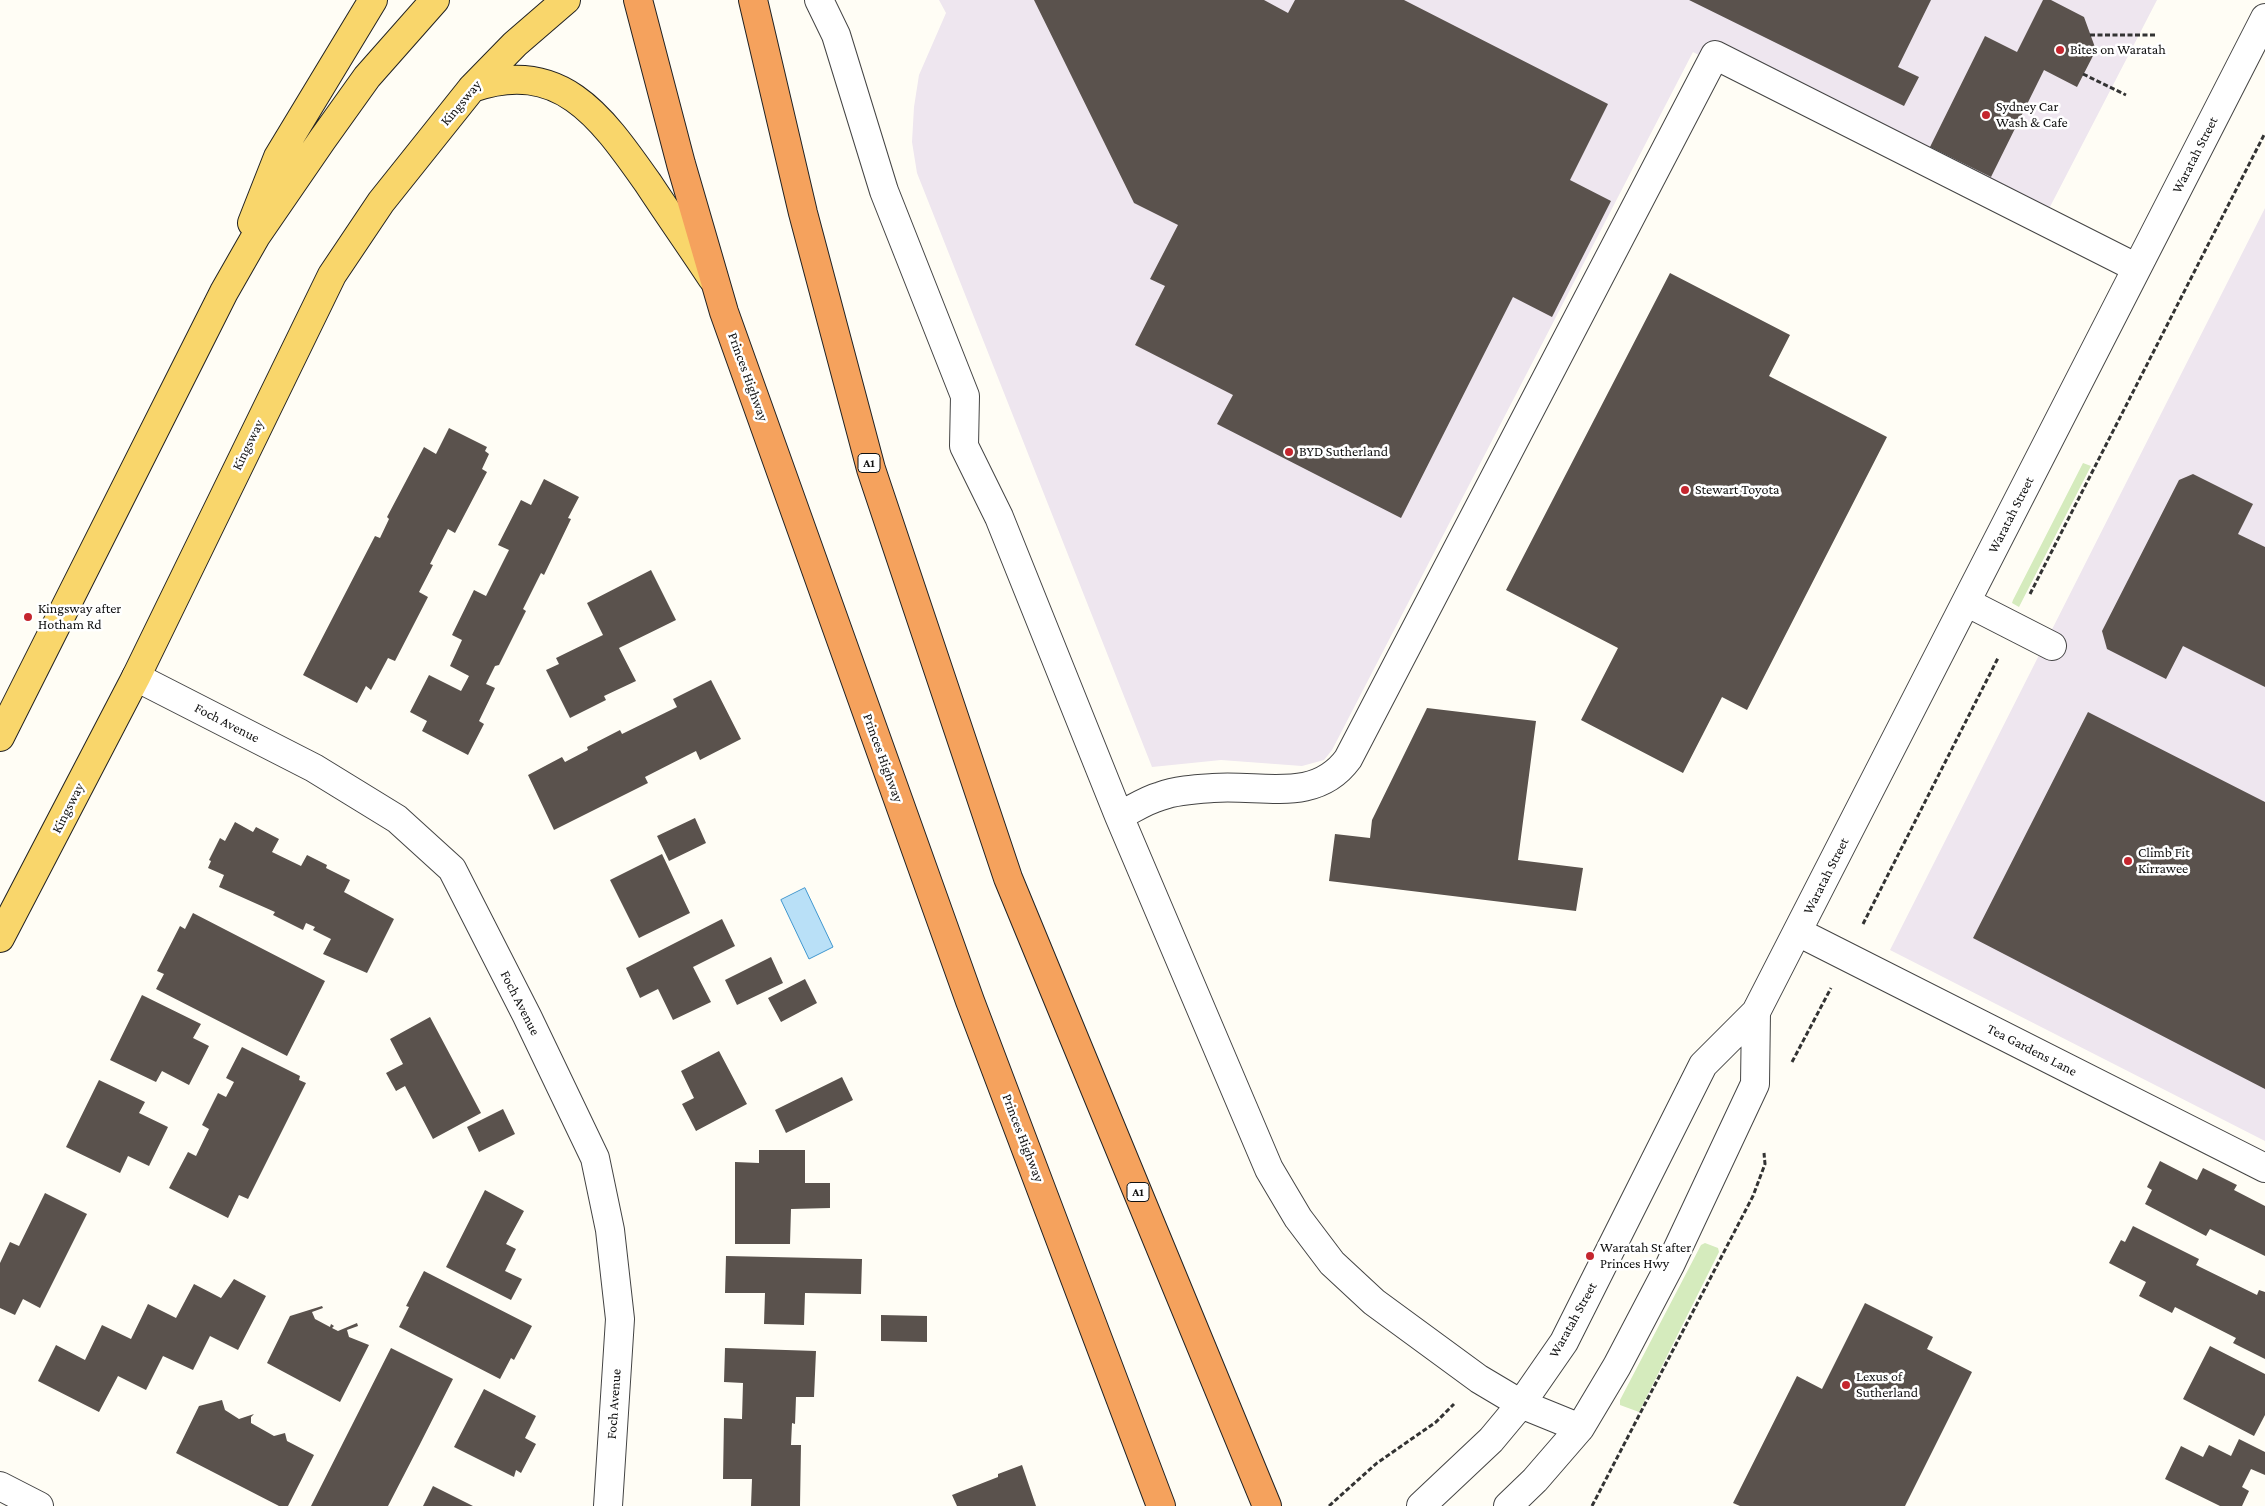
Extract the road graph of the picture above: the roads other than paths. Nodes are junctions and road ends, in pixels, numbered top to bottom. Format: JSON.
{"nodes":[{"id":1,"x":373,"y":0,"type":"edge"},
{"id":2,"x":435,"y":0,"type":"edge"},
{"id":3,"x":566,"y":0,"type":"edge"},
{"id":4,"x":638,"y":0,"type":"edge"},
{"id":5,"x":738,"y":0,"type":"edge"},
{"id":6,"x":753,"y":0,"type":"edge"},
{"id":7,"x":819,"y":0,"type":"edge"},
{"id":8,"x":2265,"y":18,"type":"edge"},
{"id":9,"x":761,"y":40,"type":"junction"},
{"id":10,"x":472,"y":88,"type":"junction"},
{"id":11,"x":2136,"y":268,"type":"junction"},
{"id":12,"x":717,"y":286,"type":"junction"},
{"id":13,"x":224,"y":292,"type":"junction"},
{"id":14,"x":1966,"y":602,"type":"junction"},
{"id":15,"x":2052,"y":646,"type":"dead end"},
{"id":16,"x":136,"y":677,"type":"junction"},
{"id":17,"x":0,"y":737,"type":"edge"},
{"id":18,"x":1119,"y":816,"type":"junction"},
{"id":19,"x":1798,"y":932,"type":"junction"},
{"id":20,"x":0,"y":938,"type":"edge"},
{"id":21,"x":1756,"y":1012,"type":"junction"},
{"id":22,"x":2265,"y":1168,"type":"edge"},
{"id":23,"x":1521,"y":1404,"type":"junction"},
{"id":24,"x":1580,"y":1428,"type":"junction"},
{"id":25,"x":0,"y":1486,"type":"edge"},
{"id":26,"x":39,"y":1506,"type":"edge"},
{"id":27,"x":608,"y":1506,"type":"edge"},
{"id":28,"x":1161,"y":1506,"type":"edge"},
{"id":29,"x":1267,"y":1506,"type":"edge"},
{"id":30,"x":1421,"y":1506,"type":"edge"},
{"id":31,"x":1508,"y":1506,"type":"edge"}],
"edges":[{"from":1,"to":13,"type":"main road"},
{"from":2,"to":13,"type":"main road"},
{"from":3,"to":10,"type":"main road","name":"Kingsway"},
{"from":4,"to":12,"type":"highway","name":"Princes Highway"},
{"from":5,"to":9,"type":"highway"},
{"from":6,"to":9,"type":"highway","number":"A1"},
{"from":7,"to":18,"type":"street"},
{"from":8,"to":11,"type":"street","name":"Waratah Street"},
{"from":9,"to":29,"type":"highway","number":"A1"},
{"from":10,"to":12,"type":"main road"},
{"from":10,"to":16,"type":"main road","name":"Kingsway"},
{"from":11,"to":14,"type":"street","name":"Waratah Street"},
{"from":11,"to":18,"type":"street"},
{"from":12,"to":28,"type":"highway","name":"Princes Highway"},
{"from":13,"to":17,"type":"main road"},
{"from":14,"to":15,"type":"street"},
{"from":14,"to":19,"type":"street","name":"Waratah Street"},
{"from":16,"to":20,"type":"main road","name":"Kingsway"},
{"from":16,"to":27,"type":"street","name":"Foch Avenue"},
{"from":18,"to":23,"type":"street"},
{"from":19,"to":21,"type":"street","name":"Waratah Street"},
{"from":19,"to":22,"type":"street","name":"Tea Gardens Lane"},
{"from":21,"to":23,"type":"street","name":"Waratah Street"},
{"from":21,"to":24,"type":"street","name":"Waratah Street"},
{"from":23,"to":24,"type":"street"},
{"from":23,"to":30,"type":"street","name":"Waratah Street"},
{"from":24,"to":31,"type":"street","name":"Waratah Street"},
{"from":25,"to":26,"type":"street"}]}
